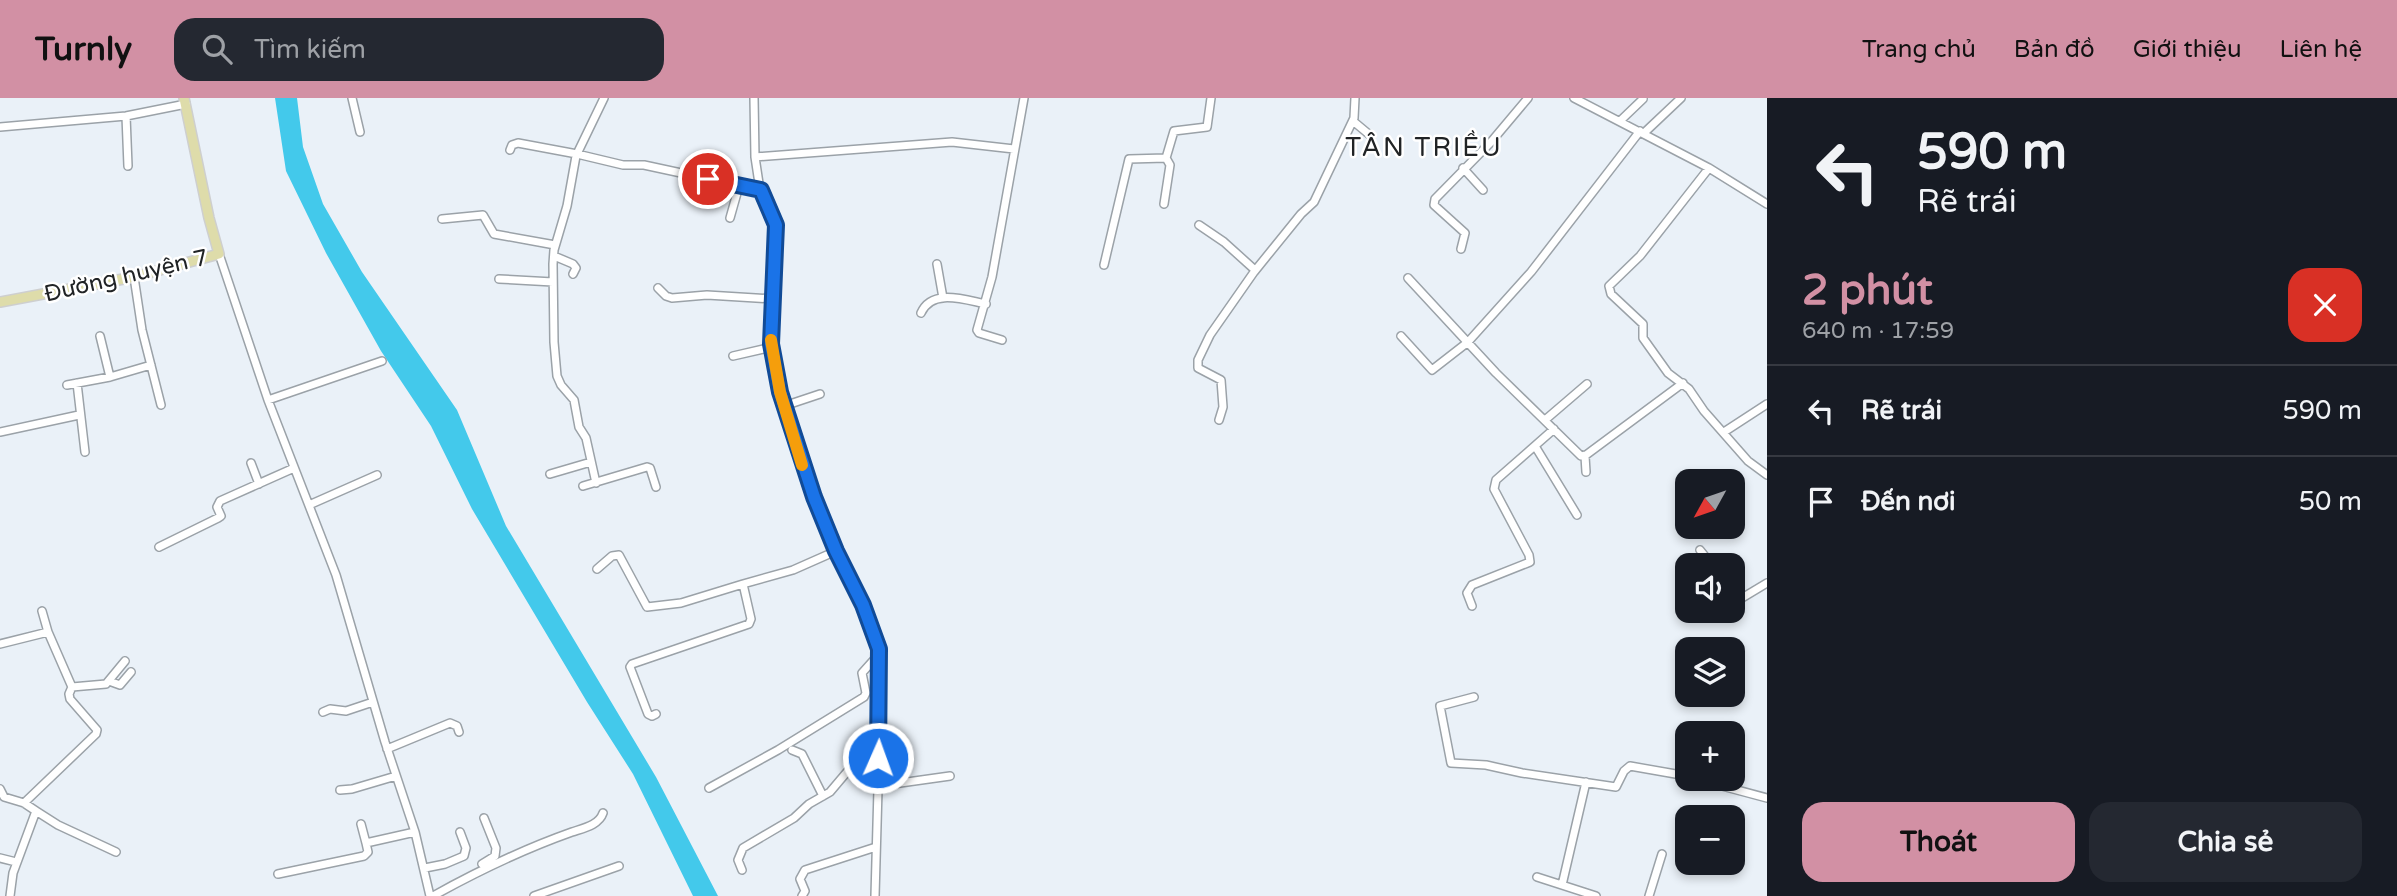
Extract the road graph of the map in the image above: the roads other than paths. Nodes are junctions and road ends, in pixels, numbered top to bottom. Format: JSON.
{"nodes":[{"id":1,"x":352,"y":98,"type":"edge"},
{"id":2,"x":604,"y":98,"type":"edge"},
{"id":3,"x":754,"y":98,"type":"edge"},
{"id":4,"x":1024,"y":98,"type":"edge"},
{"id":5,"x":1212,"y":98,"type":"edge"},
{"id":6,"x":1355,"y":98,"type":"edge"},
{"id":7,"x":1528,"y":98,"type":"edge"},
{"id":8,"x":1574,"y":98,"type":"edge"},
{"id":9,"x":1681,"y":98,"type":"edge"},
{"id":10,"x":1643,"y":99,"type":"edge"},
{"id":11,"x":186,"y":101,"type":"edge"},
{"id":12,"x":126,"y":116,"type":"junction"},
{"id":13,"x":1353,"y":121,"type":"junction"},
{"id":14,"x":1620,"y":121,"type":"junction"},
{"id":15,"x":0,"y":127,"type":"edge"},
{"id":16,"x":360,"y":132,"type":"dead end"},
{"id":17,"x":1642,"y":132,"type":"junction"},
{"id":18,"x":1371,"y":136,"type":"dead end"},
{"id":19,"x":1014,"y":149,"type":"junction"},
{"id":20,"x":510,"y":150,"type":"dead end"},
{"id":21,"x":577,"y":154,"type":"junction"},
{"id":22,"x":755,"y":157,"type":"junction"},
{"id":23,"x":1166,"y":158,"type":"junction"},
{"id":24,"x":128,"y":166,"type":"dead end"},
{"id":25,"x":1463,"y":168,"type":"junction"},
{"id":26,"x":1709,"y":168,"type":"junction"},
{"id":27,"x":739,"y":186,"type":"junction"},
{"id":28,"x":761,"y":190,"type":"junction"},
{"id":29,"x":1483,"y":190,"type":"dead end"},
{"id":30,"x":1164,"y":204,"type":"dead end"},
{"id":31,"x":1767,"y":204,"type":"edge"},
{"id":32,"x":730,"y":218,"type":"dead end"},
{"id":33,"x":442,"y":219,"type":"dead end"},
{"id":34,"x":1199,"y":225,"type":"dead end"},
{"id":35,"x":555,"y":245,"type":"junction"},
{"id":36,"x":1461,"y":248,"type":"dead end"},
{"id":37,"x":219,"y":254,"type":"junction"},
{"id":38,"x":554,"y":256,"type":"junction"},
{"id":39,"x":937,"y":264,"type":"dead end"},
{"id":40,"x":1104,"y":265,"type":"dead end"},
{"id":41,"x":1255,"y":270,"type":"junction"},
{"id":42,"x":573,"y":274,"type":"dead end"},
{"id":43,"x":134,"y":277,"type":"junction"},
{"id":44,"x":1408,"y":278,"type":"dead end"},
{"id":45,"x":499,"y":279,"type":"dead end"},
{"id":46,"x":554,"y":282,"type":"junction"},
{"id":47,"x":658,"y":288,"type":"dead end"},
{"id":48,"x":943,"y":298,"type":"junction"},
{"id":49,"x":774,"y":299,"type":"junction"},
{"id":50,"x":0,"y":302,"type":"edge"},
{"id":51,"x":986,"y":304,"type":"junction"},
{"id":52,"x":921,"y":313,"type":"dead end"},
{"id":53,"x":100,"y":336,"type":"dead end"},
{"id":54,"x":1401,"y":336,"type":"dead end"},
{"id":55,"x":1002,"y":340,"type":"dead end"},
{"id":56,"x":1468,"y":342,"type":"junction"},
{"id":57,"x":772,"y":347,"type":"junction"},
{"id":58,"x":733,"y":356,"type":"dead end"},
{"id":59,"x":382,"y":361,"type":"dead end"},
{"id":60,"x":151,"y":365,"type":"junction"},
{"id":61,"x":110,"y":377,"type":"junction"},
{"id":62,"x":77,"y":383,"type":"junction"},
{"id":63,"x":1683,"y":383,"type":"junction"},
{"id":64,"x":1587,"y":384,"type":"dead end"},
{"id":65,"x":68,"y":385,"type":"dead end"},
{"id":66,"x":820,"y":394,"type":"dead end"},
{"id":67,"x":268,"y":400,"type":"junction"},
{"id":68,"x":1767,"y":404,"type":"edge"},
{"id":69,"x":161,"y":405,"type":"dead end"},
{"id":70,"x":784,"y":407,"type":"junction"},
{"id":71,"x":79,"y":415,"type":"junction"},
{"id":72,"x":1219,"y":420,"type":"dead end"},
{"id":73,"x":1545,"y":420,"type":"junction"},
{"id":74,"x":1554,"y":429,"type":"junction"},
{"id":75,"x":0,"y":432,"type":"edge"},
{"id":76,"x":1724,"y":432,"type":"junction"},
{"id":77,"x":1535,"y":446,"type":"junction"},
{"id":78,"x":85,"y":452,"type":"dead end"},
{"id":79,"x":1585,"y":456,"type":"junction"},
{"id":80,"x":591,"y":462,"type":"junction"},
{"id":81,"x":251,"y":463,"type":"dead end"},
{"id":82,"x":294,"y":468,"type":"junction"},
{"id":83,"x":1587,"y":471,"type":"dead end"},
{"id":84,"x":550,"y":474,"type":"dead end"},
{"id":85,"x":377,"y":475,"type":"dead end"},
{"id":86,"x":1767,"y":475,"type":"edge"},
{"id":87,"x":596,"y":483,"type":"junction"},
{"id":88,"x":259,"y":484,"type":"junction"},
{"id":89,"x":583,"y":486,"type":"dead end"},
{"id":90,"x":656,"y":487,"type":"dead end"},
{"id":91,"x":309,"y":505,"type":"junction"},
{"id":92,"x":1577,"y":515,"type":"dead end"},
{"id":93,"x":159,"y":547,"type":"dead end"},
{"id":94,"x":1700,"y":550,"type":"dead end"},
{"id":95,"x":836,"y":551,"type":"junction"},
{"id":96,"x":1702,"y":553,"type":"edge"},
{"id":97,"x":597,"y":569,"type":"dead end"},
{"id":98,"x":1767,"y":583,"type":"edge"},
{"id":99,"x":743,"y":584,"type":"junction"},
{"id":100,"x":1745,"y":596,"type":"edge"},
{"id":101,"x":1472,"y":606,"type":"dead end"},
{"id":102,"x":42,"y":611,"type":"dead end"},
{"id":103,"x":48,"y":632,"type":"junction"},
{"id":104,"x":0,"y":644,"type":"edge"},
{"id":105,"x":879,"y":654,"type":"junction"},
{"id":106,"x":125,"y":661,"type":"dead end"},
{"id":107,"x":131,"y":672,"type":"dead end"},
{"id":108,"x":109,"y":681,"type":"junction"},
{"id":109,"x":72,"y":687,"type":"junction"},
{"id":110,"x":1474,"y":697,"type":"dead end"},
{"id":111,"x":373,"y":702,"type":"junction"},
{"id":112,"x":323,"y":712,"type":"dead end"},
{"id":113,"x":656,"y":714,"type":"dead end"},
{"id":114,"x":459,"y":732,"type":"dead end"},
{"id":115,"x":387,"y":749,"type":"junction"},
{"id":116,"x":792,"y":750,"type":"dead end"},
{"id":117,"x":878,"y":758,"type":"junction"},
{"id":118,"x":1675,"y":774,"type":"edge"},
{"id":119,"x":396,"y":776,"type":"junction"},
{"id":120,"x":950,"y":776,"type":"dead end"},
{"id":121,"x":1586,"y":782,"type":"junction"},
{"id":122,"x":877,"y":783,"type":"junction"},
{"id":123,"x":709,"y":788,"type":"dead end"},
{"id":124,"x":0,"y":789,"type":"edge"},
{"id":125,"x":340,"y":790,"type":"dead end"},
{"id":126,"x":1741,"y":791,"type":"edge"},
{"id":127,"x":823,"y":796,"type":"junction"},
{"id":128,"x":1767,"y":798,"type":"edge"},
{"id":129,"x":24,"y":803,"type":"junction"},
{"id":130,"x":36,"y":811,"type":"junction"},
{"id":131,"x":603,"y":813,"type":"dead end"},
{"id":132,"x":484,"y":818,"type":"dead end"},
{"id":133,"x":361,"y":824,"type":"dead end"},
{"id":134,"x":415,"y":832,"type":"junction"},
{"id":135,"x":460,"y":832,"type":"dead end"},
{"id":136,"x":366,"y":843,"type":"junction"},
{"id":137,"x":876,"y":847,"type":"junction"},
{"id":138,"x":116,"y":852,"type":"dead end"},
{"id":139,"x":1662,"y":854,"type":"dead end"},
{"id":140,"x":0,"y":858,"type":"edge"},
{"id":141,"x":16,"y":862,"type":"junction"},
{"id":142,"x":619,"y":866,"type":"dead end"},
{"id":143,"x":425,"y":868,"type":"junction"},
{"id":144,"x":742,"y":870,"type":"dead end"},
{"id":145,"x":278,"y":874,"type":"dead end"},
{"id":146,"x":1537,"y":877,"type":"dead end"},
{"id":147,"x":1562,"y":885,"type":"junction"},
{"id":148,"x":431,"y":895,"type":"edge"},
{"id":149,"x":10,"y":896,"type":"edge"},
{"id":150,"x":534,"y":896,"type":"edge"},
{"id":151,"x":802,"y":896,"type":"edge"},
{"id":152,"x":875,"y":896,"type":"edge"},
{"id":153,"x":1596,"y":896,"type":"edge"},
{"id":154,"x":1649,"y":896,"type":"edge"}],
"edges":[{"from":1,"to":16,"type":"street"},
{"from":2,"to":21,"type":"street"},
{"from":3,"to":22,"type":"street"},
{"from":4,"to":19,"type":"street"},
{"from":5,"to":23,"type":"street"},
{"from":6,"to":13,"type":"street"},
{"from":7,"to":25,"type":"street"},
{"from":8,"to":14,"type":"street"},
{"from":9,"to":17,"type":"street"},
{"from":10,"to":14,"type":"street"},
{"from":11,"to":12,"type":"street"},
{"from":11,"to":37,"type":"main road","name":"Đường huyện 7"},
{"from":12,"to":15,"type":"street"},
{"from":12,"to":24,"type":"street"},
{"from":13,"to":18,"type":"street"},
{"from":13,"to":41,"type":"street"},
{"from":14,"to":17,"type":"street"},
{"from":17,"to":26,"type":"street"},
{"from":17,"to":56,"type":"street"},
{"from":19,"to":22,"type":"street"},
{"from":19,"to":51,"type":"street"},
{"from":20,"to":21,"type":"street"},
{"from":21,"to":27,"type":"street"},
{"from":21,"to":35,"type":"street"},
{"from":22,"to":28,"type":"street"},
{"from":23,"to":30,"type":"street"},
{"from":23,"to":40,"type":"street"},
{"from":25,"to":29,"type":"street"},
{"from":25,"to":36,"type":"street"},
{"from":26,"to":31,"type":"street"},
{"from":26,"to":63,"type":"street"},
{"from":27,"to":28,"type":"street"},
{"from":27,"to":32,"type":"street"},
{"from":28,"to":49,"type":"street"},
{"from":33,"to":35,"type":"street"},
{"from":34,"to":41,"type":"street"},
{"from":35,"to":38,"type":"street"},
{"from":37,"to":43,"type":"main road","name":"Đường huyện 7"},
{"from":37,"to":67,"type":"street"},
{"from":38,"to":42,"type":"street"},
{"from":38,"to":46,"type":"street"},
{"from":39,"to":48,"type":"street"},
{"from":41,"to":72,"type":"street"},
{"from":43,"to":50,"type":"main road","name":"Đường huyện 7"},
{"from":43,"to":60,"type":"street"},
{"from":44,"to":56,"type":"street"},
{"from":45,"to":46,"type":"street"},
{"from":46,"to":80,"type":"street"},
{"from":47,"to":49,"type":"street"},
{"from":48,"to":51,"type":"street"},
{"from":48,"to":52,"type":"street"},
{"from":49,"to":57,"type":"street"},
{"from":51,"to":55,"type":"street"},
{"from":53,"to":61,"type":"street"},
{"from":54,"to":56,"type":"street"},
{"from":56,"to":73,"type":"street"},
{"from":57,"to":58,"type":"street"},
{"from":57,"to":70,"type":"street"},
{"from":59,"to":67,"type":"street"},
{"from":60,"to":61,"type":"street"},
{"from":60,"to":69,"type":"street"},
{"from":61,"to":62,"type":"street"},
{"from":62,"to":65,"type":"street"},
{"from":62,"to":71,"type":"street"},
{"from":63,"to":76,"type":"street"},
{"from":63,"to":79,"type":"street"},
{"from":64,"to":73,"type":"street"},
{"from":66,"to":70,"type":"street"},
{"from":67,"to":82,"type":"street"},
{"from":68,"to":76,"type":"street"},
{"from":70,"to":95,"type":"street"},
{"from":71,"to":75,"type":"street"},
{"from":71,"to":78,"type":"street"},
{"from":73,"to":74,"type":"street"},
{"from":74,"to":77,"type":"street"},
{"from":74,"to":79,"type":"street"},
{"from":76,"to":86,"type":"street"},
{"from":77,"to":92,"type":"street"},
{"from":77,"to":101,"type":"street"},
{"from":79,"to":83,"type":"street"},
{"from":80,"to":84,"type":"street"},
{"from":80,"to":87,"type":"street"},
{"from":81,"to":88,"type":"street"},
{"from":82,"to":88,"type":"street"},
{"from":82,"to":91,"type":"street"},
{"from":85,"to":91,"type":"street"},
{"from":87,"to":89,"type":"street"},
{"from":87,"to":90,"type":"street"},
{"from":88,"to":93,"type":"street"},
{"from":91,"to":111,"type":"street"},
{"from":94,"to":96,"type":"street"},
{"from":95,"to":99,"type":"street"},
{"from":95,"to":105,"type":"street"},
{"from":97,"to":99,"type":"street"},
{"from":98,"to":100,"type":"street"},
{"from":99,"to":113,"type":"street"},
{"from":102,"to":103,"type":"street"},
{"from":103,"to":104,"type":"street"},
{"from":103,"to":109,"type":"street"},
{"from":105,"to":117,"type":"street"},
{"from":105,"to":123,"type":"street"},
{"from":106,"to":108,"type":"street"},
{"from":107,"to":108,"type":"street"},
{"from":108,"to":109,"type":"street"},
{"from":109,"to":129,"type":"street"},
{"from":110,"to":121,"type":"street"},
{"from":111,"to":112,"type":"street"},
{"from":111,"to":115,"type":"street"},
{"from":114,"to":115,"type":"street"},
{"from":115,"to":119,"type":"street"},
{"from":116,"to":127,"type":"street"},
{"from":117,"to":122,"type":"street"},
{"from":117,"to":127,"type":"street"},
{"from":118,"to":121,"type":"street"},
{"from":119,"to":125,"type":"street"},
{"from":119,"to":134,"type":"street"},
{"from":120,"to":122,"type":"street"},
{"from":121,"to":147,"type":"street"},
{"from":122,"to":137,"type":"street"},
{"from":124,"to":129,"type":"street"},
{"from":126,"to":128,"type":"street"},
{"from":127,"to":144,"type":"street"},
{"from":129,"to":130,"type":"street"},
{"from":130,"to":138,"type":"street"},
{"from":130,"to":141,"type":"street"},
{"from":131,"to":148,"type":"street"},
{"from":132,"to":148,"type":"street"},
{"from":133,"to":136,"type":"street"},
{"from":134,"to":136,"type":"street"},
{"from":134,"to":143,"type":"street"},
{"from":135,"to":143,"type":"street"},
{"from":136,"to":145,"type":"street"},
{"from":137,"to":151,"type":"street"},
{"from":137,"to":152,"type":"street"},
{"from":139,"to":154,"type":"street"},
{"from":140,"to":141,"type":"street"},
{"from":141,"to":149,"type":"street"},
{"from":142,"to":150,"type":"street"},
{"from":143,"to":148,"type":"street"},
{"from":146,"to":147,"type":"street"},
{"from":147,"to":153,"type":"street"}]}
